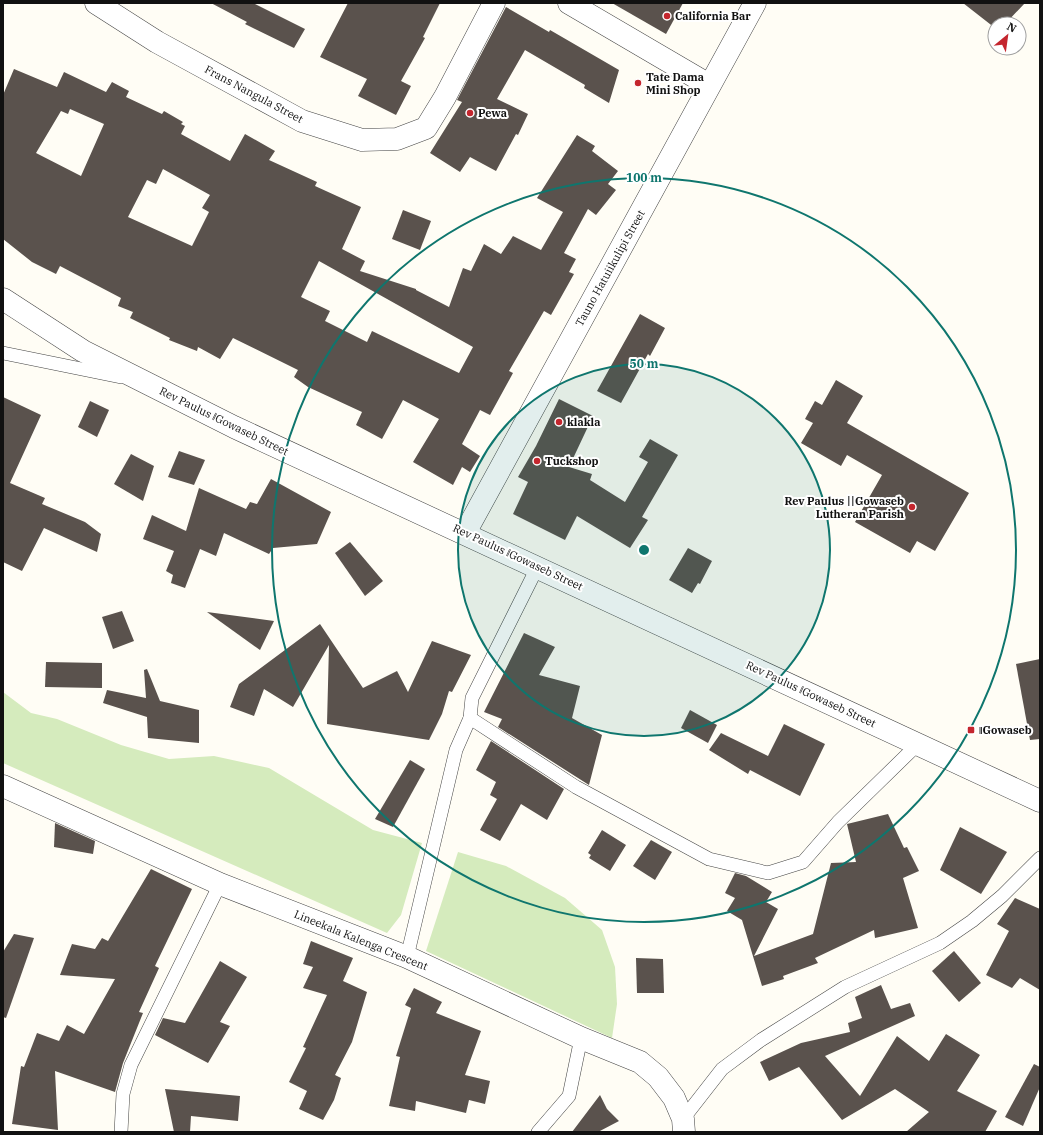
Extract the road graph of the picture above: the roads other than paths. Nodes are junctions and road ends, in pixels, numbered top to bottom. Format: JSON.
{"nodes":[{"id":1,"x":96,"y":3,"type":"edge"},
{"id":2,"x":494,"y":3,"type":"edge"},
{"id":3,"x":569,"y":3,"type":"edge"},
{"id":4,"x":755,"y":3,"type":"edge"},
{"id":5,"x":709,"y":85,"type":"junction"},
{"id":6,"x":3,"y":299,"type":"edge"},
{"id":7,"x":3,"y":353,"type":"edge"},
{"id":8,"x":144,"y":382,"type":"junction"},
{"id":9,"x":465,"y":533,"type":"junction"},
{"id":10,"x":538,"y":566,"type":"junction"},
{"id":11,"x":470,"y":718,"type":"junction"},
{"id":12,"x":918,"y":744,"type":"junction"},
{"id":13,"x":3,"y":786,"type":"edge"},
{"id":14,"x":1040,"y":801,"type":"edge"},
{"id":15,"x":1040,"y":858,"type":"edge"},
{"id":16,"x":220,"y":884,"type":"junction"},
{"id":17,"x":407,"y":957,"type":"junction"},
{"id":18,"x":582,"y":1038,"type":"junction"},
{"id":19,"x":683,"y":1126,"type":"edge"},
{"id":20,"x":120,"y":1132,"type":"edge"},
{"id":21,"x":538,"y":1132,"type":"edge"}],
"edges":[{"from":1,"to":2,"type":"street","name":"Frans Nangula Street"},
{"from":3,"to":5,"type":"street"},
{"from":4,"to":5,"type":"street","name":"Tauno Hatuiikulipi Street"},
{"from":5,"to":9,"type":"street","name":"Tauno Hatuiikulipi Street"},
{"from":6,"to":8,"type":"street","name":"Rev Paulus ǁGowaseb Street"},
{"from":7,"to":8,"type":"lane"},
{"from":8,"to":9,"type":"street","name":"Rev Paulus ǁGowaseb Street"},
{"from":9,"to":10,"type":"street","name":"Rev Paulus ǁGowaseb Street"},
{"from":10,"to":11,"type":"lane"},
{"from":10,"to":12,"type":"street","name":"Rev Paulus ǁGowaseb Street"},
{"from":11,"to":12,"type":"lane"},
{"from":11,"to":17,"type":"lane"},
{"from":12,"to":14,"type":"street","name":"Rev Paulus ǁGowaseb Street"},
{"from":13,"to":16,"type":"street","name":"Lineekala Kalenga Crescent"},
{"from":15,"to":19,"type":"lane"},
{"from":16,"to":17,"type":"street","name":"Lineekala Kalenga Crescent"},
{"from":16,"to":20,"type":"lane"},
{"from":17,"to":18,"type":"street","name":"Lineekala Kalenga Crescent"},
{"from":18,"to":19,"type":"street","name":"Lineekala Kalenga Crescent"},
{"from":18,"to":21,"type":"lane"}]}
